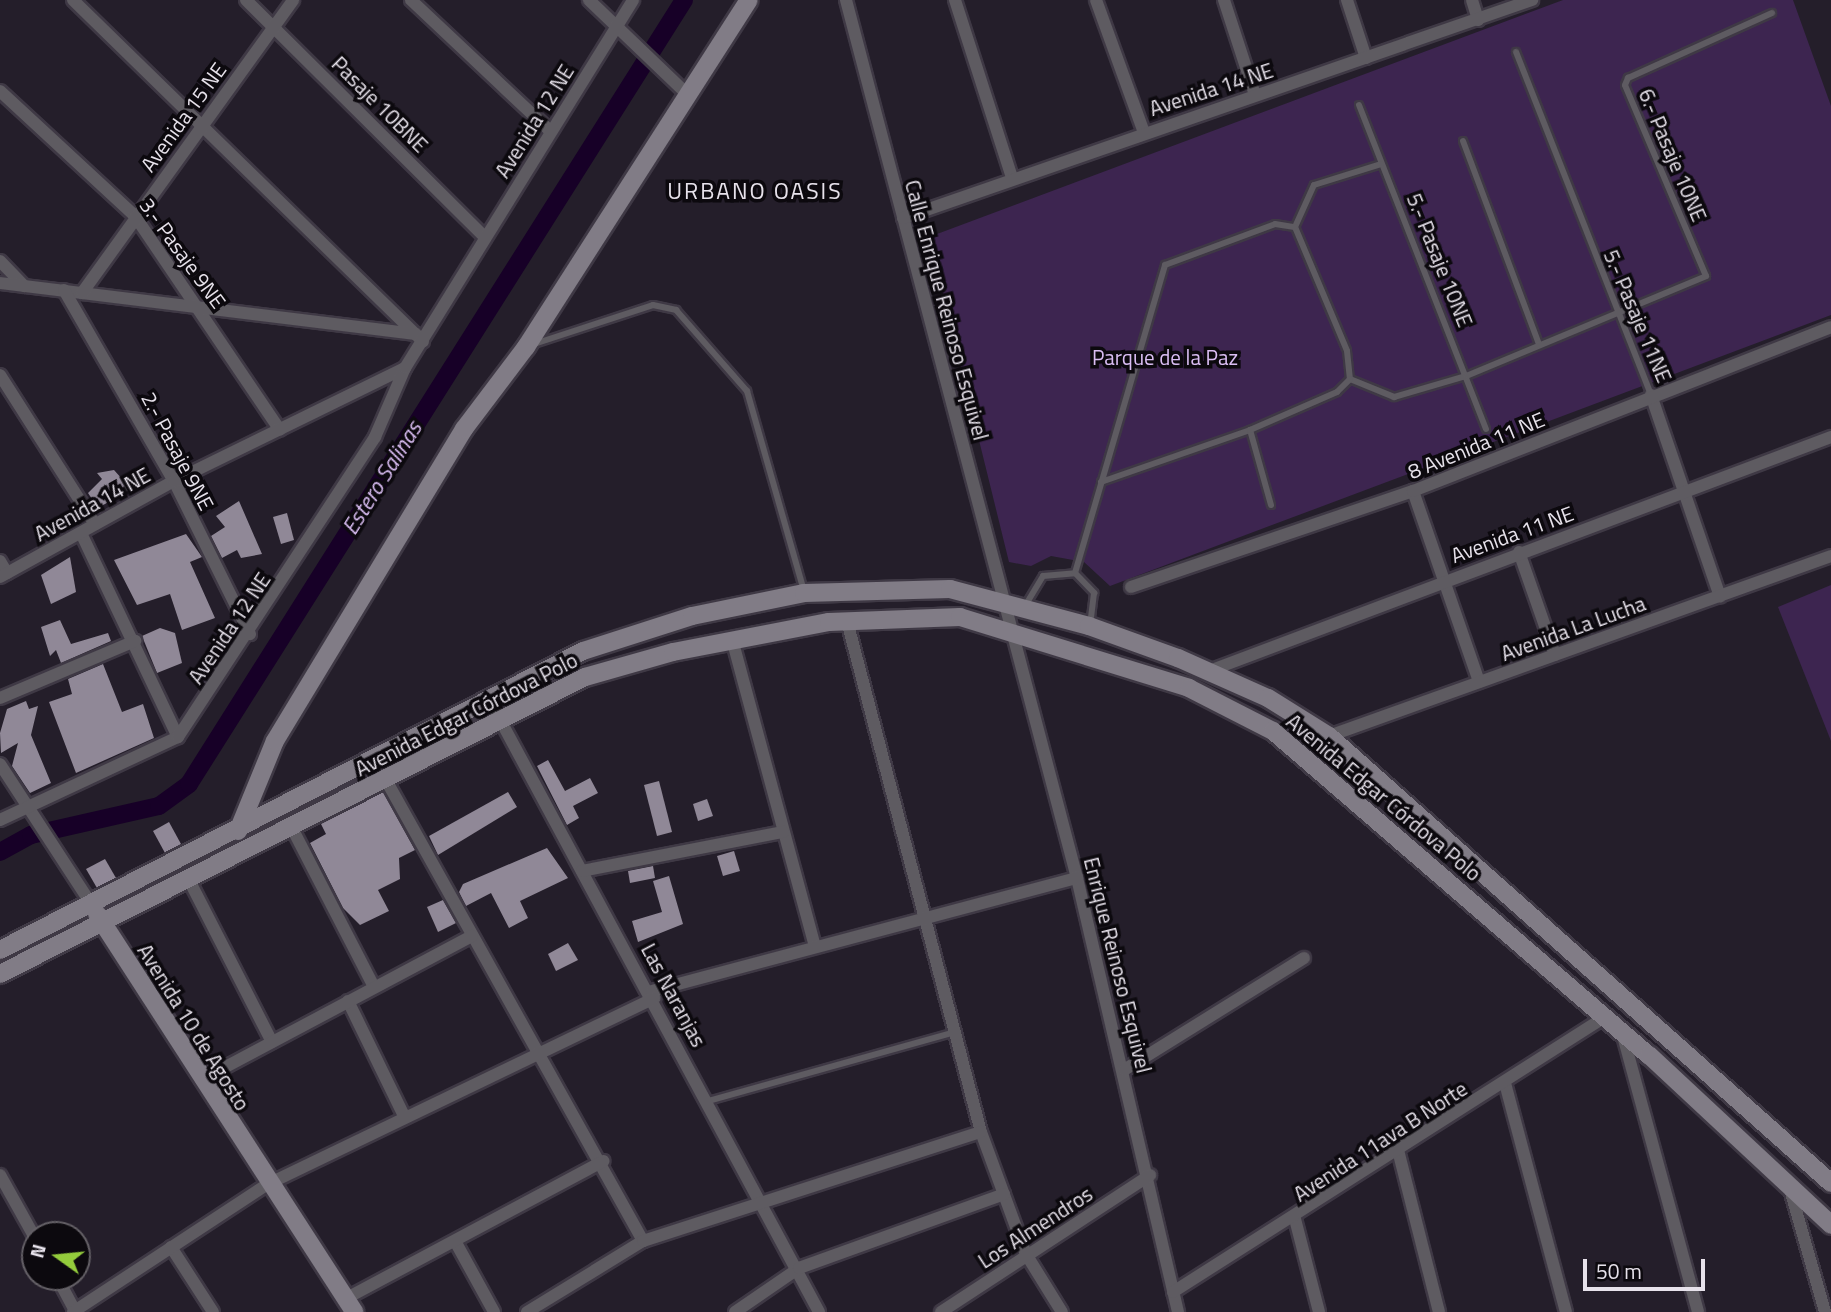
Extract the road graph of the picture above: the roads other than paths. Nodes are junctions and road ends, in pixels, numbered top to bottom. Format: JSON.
{"nodes":[{"id":1,"x":73,"y":0,"type":"edge"},
{"id":2,"x":246,"y":0,"type":"edge"},
{"id":3,"x":293,"y":0,"type":"edge"},
{"id":4,"x":411,"y":0,"type":"edge"},
{"id":5,"x":589,"y":0,"type":"edge"},
{"id":6,"x":632,"y":0,"type":"edge"},
{"id":7,"x":749,"y":0,"type":"edge"},
{"id":8,"x":846,"y":0,"type":"edge"},
{"id":9,"x":955,"y":0,"type":"edge"},
{"id":10,"x":1096,"y":0,"type":"edge"},
{"id":11,"x":1224,"y":0,"type":"edge"},
{"id":12,"x":1347,"y":0,"type":"edge"},
{"id":13,"x":1472,"y":0,"type":"edge"},
{"id":14,"x":1532,"y":0,"type":"edge"},
{"id":15,"x":1772,"y":13,"type":"dead end"},
{"id":16,"x":1478,"y":20,"type":"junction"},
{"id":17,"x":274,"y":26,"type":"junction"},
{"id":18,"x":616,"y":26,"type":"junction"},
{"id":19,"x":1516,"y":52,"type":"dead end"},
{"id":20,"x":1366,"y":58,"type":"junction"},
{"id":21,"x":0,"y":91,"type":"edge"},
{"id":22,"x":687,"y":93,"type":"junction"},
{"id":23,"x":1255,"y":95,"type":"junction"},
{"id":24,"x":1359,"y":105,"type":"dead end"},
{"id":25,"x":203,"y":123,"type":"junction"},
{"id":26,"x":1143,"y":130,"type":"junction"},
{"id":27,"x":550,"y":131,"type":"junction"},
{"id":28,"x":1463,"y":141,"type":"dead end"},
{"id":29,"x":1381,"y":164,"type":"junction"},
{"id":30,"x":1012,"y":178,"type":"junction"},
{"id":31,"x":135,"y":216,"type":"junction"},
{"id":32,"x":903,"y":218,"type":"junction"},
{"id":33,"x":1295,"y":228,"type":"junction"},
{"id":34,"x":485,"y":237,"type":"junction"},
{"id":35,"x":0,"y":261,"type":"edge"},
{"id":36,"x":2,"y":285,"type":"edge"},
{"id":37,"x":24,"y":286,"type":"junction"},
{"id":38,"x":64,"y":290,"type":"junction"},
{"id":39,"x":82,"y":293,"type":"junction"},
{"id":40,"x":199,"y":306,"type":"junction"},
{"id":41,"x":1615,"y":310,"type":"junction"},
{"id":42,"x":1831,"y":327,"type":"edge"},
{"id":43,"x":419,"y":337,"type":"junction"},
{"id":44,"x":1539,"y":344,"type":"junction"},
{"id":45,"x":526,"y":347,"type":"junction"},
{"id":46,"x":405,"y":368,"type":"junction"},
{"id":47,"x":0,"y":375,"type":"edge"},
{"id":48,"x":1466,"y":376,"type":"junction"},
{"id":49,"x":1350,"y":379,"type":"junction"},
{"id":50,"x":1651,"y":396,"type":"junction"},
{"id":51,"x":1250,"y":429,"type":"junction"},
{"id":52,"x":1486,"y":429,"type":"dead end"},
{"id":53,"x":281,"y":430,"type":"junction"},
{"id":54,"x":1831,"y":437,"type":"edge"},
{"id":55,"x":174,"y":481,"type":"junction"},
{"id":56,"x":1101,"y":482,"type":"junction"},
{"id":57,"x":1413,"y":491,"type":"junction"},
{"id":58,"x":1684,"y":491,"type":"junction"},
{"id":59,"x":1271,"y":505,"type":"dead end"},
{"id":60,"x":95,"y":524,"type":"junction"},
{"id":61,"x":81,"y":533,"type":"junction"},
{"id":62,"x":1519,"y":552,"type":"junction"},
{"id":63,"x":1831,"y":556,"type":"edge"},
{"id":64,"x":0,"y":561,"type":"edge"},
{"id":65,"x":1075,"y":573,"type":"junction"},
{"id":66,"x":4,"y":575,"type":"edge"},
{"id":67,"x":1443,"y":580,"type":"junction"},
{"id":68,"x":1131,"y":587,"type":"dead end"},
{"id":69,"x":804,"y":593,"type":"junction"},
{"id":70,"x":1720,"y":596,"type":"junction"},
{"id":71,"x":1001,"y":603,"type":"junction"},
{"id":72,"x":1024,"y":608,"type":"junction"},
{"id":73,"x":847,"y":621,"type":"junction"},
{"id":74,"x":1089,"y":626,"type":"junction"},
{"id":75,"x":1012,"y":630,"type":"junction"},
{"id":76,"x":250,"y":634,"type":"junction"},
{"id":77,"x":732,"y":639,"type":"junction"},
{"id":78,"x":135,"y":641,"type":"junction"},
{"id":79,"x":1555,"y":655,"type":"junction"},
{"id":80,"x":1209,"y":671,"type":"junction"},
{"id":81,"x":1479,"y":682,"type":"junction"},
{"id":82,"x":0,"y":698,"type":"edge"},
{"id":83,"x":489,"y":699,"type":"junction"},
{"id":84,"x":499,"y":720,"type":"junction"},
{"id":85,"x":1329,"y":736,"type":"junction"},
{"id":86,"x":178,"y":737,"type":"junction"},
{"id":87,"x":0,"y":764,"type":"edge"},
{"id":88,"x":386,"y":780,"type":"junction"},
{"id":89,"x":29,"y":808,"type":"junction"},
{"id":90,"x":0,"y":820,"type":"edge"},
{"id":91,"x":240,"y":826,"type":"junction"},
{"id":92,"x":291,"y":826,"type":"junction"},
{"id":93,"x":783,"y":831,"type":"junction"},
{"id":94,"x":229,"y":854,"type":"junction"},
{"id":95,"x":582,"y":871,"type":"junction"},
{"id":96,"x":188,"y":878,"type":"junction"},
{"id":97,"x":1077,"y":878,"type":"junction"},
{"id":98,"x":92,"y":905,"type":"junction"},
{"id":99,"x":926,"y":922,"type":"junction"},
{"id":100,"x":102,"y":923,"type":"junction"},
{"id":101,"x":472,"y":936,"type":"junction"},
{"id":102,"x":815,"y":947,"type":"junction"},
{"id":103,"x":0,"y":950,"type":"edge"},
{"id":104,"x":1304,"y":958,"type":"dead end"},
{"id":105,"x":0,"y":974,"type":"edge"},
{"id":106,"x":374,"y":987,"type":"junction"},
{"id":107,"x":653,"y":995,"type":"junction"},
{"id":108,"x":348,"y":1002,"type":"junction"},
{"id":109,"x":1605,"y":1017,"type":"junction"},
{"id":110,"x":1621,"y":1030,"type":"junction"},
{"id":111,"x":955,"y":1032,"type":"junction"},
{"id":112,"x":272,"y":1042,"type":"junction"},
{"id":113,"x":540,"y":1052,"type":"junction"},
{"id":114,"x":1124,"y":1070,"type":"junction"},
{"id":115,"x":201,"y":1080,"type":"junction"},
{"id":116,"x":1505,"y":1083,"type":"junction"},
{"id":117,"x":708,"y":1101,"type":"junction"},
{"id":118,"x":402,"y":1114,"type":"junction"},
{"id":119,"x":981,"y":1132,"type":"junction"},
{"id":120,"x":1398,"y":1150,"type":"junction"},
{"id":121,"x":603,"y":1161,"type":"junction"},
{"id":122,"x":0,"y":1175,"type":"edge"},
{"id":123,"x":1150,"y":1175,"type":"junction"},
{"id":124,"x":1831,"y":1183,"type":"edge"},
{"id":125,"x":268,"y":1184,"type":"junction"},
{"id":126,"x":1790,"y":1189,"type":"junction"},
{"id":127,"x":1004,"y":1194,"type":"junction"},
{"id":128,"x":761,"y":1203,"type":"junction"},
{"id":129,"x":1295,"y":1219,"type":"junction"},
{"id":130,"x":26,"y":1221,"type":"edge"},
{"id":131,"x":1831,"y":1225,"type":"edge"},
{"id":132,"x":454,"y":1241,"type":"junction"},
{"id":133,"x":643,"y":1241,"type":"junction"},
{"id":134,"x":171,"y":1247,"type":"junction"},
{"id":135,"x":1026,"y":1254,"type":"junction"},
{"id":136,"x":799,"y":1268,"type":"junction"},
{"id":137,"x":64,"y":1291,"type":"edge"},
{"id":138,"x":1173,"y":1293,"type":"junction"},
{"id":139,"x":349,"y":1306,"type":"edge"},
{"id":140,"x":74,"y":1311,"type":"edge"},
{"id":141,"x":213,"y":1312,"type":"edge"},
{"id":142,"x":494,"y":1312,"type":"edge"},
{"id":143,"x":527,"y":1312,"type":"edge"},
{"id":144,"x":735,"y":1312,"type":"edge"},
{"id":145,"x":819,"y":1312,"type":"edge"},
{"id":146,"x":941,"y":1312,"type":"edge"},
{"id":147,"x":1062,"y":1312,"type":"edge"},
{"id":148,"x":1178,"y":1312,"type":"edge"},
{"id":149,"x":1319,"y":1312,"type":"edge"},
{"id":150,"x":1439,"y":1312,"type":"edge"},
{"id":151,"x":1566,"y":1312,"type":"edge"},
{"id":152,"x":1698,"y":1312,"type":"edge"},
{"id":153,"x":1825,"y":1312,"type":"edge"}],
"edges":[{"from":1,"to":25,"type":"street"},
{"from":2,"to":17,"type":"street","name":"Pasaje 10BNE"},
{"from":3,"to":17,"type":"street","name":"Avenida 15 NE"},
{"from":4,"to":27,"type":"street"},
{"from":5,"to":18,"type":"street"},
{"from":6,"to":18,"type":"street","name":"Avenida 12 NE"},
{"from":7,"to":22,"type":"main road"},
{"from":8,"to":32,"type":"street","name":"Calle Enrique Reinoso Esquivel"},
{"from":9,"to":30,"type":"street"},
{"from":10,"to":26,"type":"street"},
{"from":11,"to":23,"type":"street"},
{"from":12,"to":20,"type":"street"},
{"from":13,"to":16,"type":"street"},
{"from":14,"to":16,"type":"street","name":"Avenida 14 NE"},
{"from":15,"to":41,"type":"lane","name":"6.- Pasaje 10NE"},
{"from":16,"to":20,"type":"street","name":"Avenida 14 NE"},
{"from":17,"to":25,"type":"street","name":"Avenida 15 NE"},
{"from":17,"to":34,"type":"street","name":"Pasaje 10BNE"},
{"from":18,"to":22,"type":"street"},
{"from":18,"to":27,"type":"street","name":"Avenida 12 NE"},
{"from":19,"to":41,"type":"lane","name":"5.- Pasaje 11NE"},
{"from":20,"to":23,"type":"street","name":"Avenida 14 NE"},
{"from":21,"to":31,"type":"street","name":"3.- Pasaje 9NE"},
{"from":22,"to":45,"type":"main road"},
{"from":23,"to":26,"type":"street","name":"Avenida 14 NE"},
{"from":24,"to":29,"type":"lane","name":"5.- Pasaje 10NE"},
{"from":25,"to":31,"type":"street","name":"Avenida 15 NE"},
{"from":25,"to":43,"type":"street"},
{"from":26,"to":30,"type":"street","name":"Avenida 14 NE"},
{"from":27,"to":34,"type":"street","name":"Avenida 12 NE"},
{"from":28,"to":44,"type":"lane"},
{"from":29,"to":33,"type":"lane"},
{"from":29,"to":48,"type":"lane","name":"5.- Pasaje 10NE"},
{"from":30,"to":32,"type":"street","name":"Avenida 14 NE"},
{"from":31,"to":39,"type":"street","name":"Avenida 15 NE"},
{"from":31,"to":40,"type":"street","name":"3.- Pasaje 9NE"},
{"from":32,"to":71,"type":"street","name":"Calle Enrique Reinoso Esquivel"},
{"from":33,"to":49,"type":"lane"},
{"from":33,"to":56,"type":"lane"},
{"from":34,"to":43,"type":"street","name":"Avenida 12 NE"},
{"from":35,"to":37,"type":"street"},
{"from":36,"to":37,"type":"street"},
{"from":37,"to":38,"type":"street"},
{"from":38,"to":39,"type":"street"},
{"from":38,"to":55,"type":"street","name":"2.- Pasaje 9NE"},
{"from":39,"to":40,"type":"street"},
{"from":40,"to":43,"type":"street"},
{"from":40,"to":53,"type":"street","name":"3.- Pasaje 9NE"},
{"from":41,"to":44,"type":"lane"},
{"from":41,"to":50,"type":"lane","name":"5.- Pasaje 11NE"},
{"from":42,"to":50,"type":"street","name":"8 Avenida 11 NE"},
{"from":43,"to":46,"type":"street","name":"Avenida 12 NE"},
{"from":44,"to":48,"type":"lane"},
{"from":45,"to":69,"type":"lane"},
{"from":45,"to":91,"type":"main road"},
{"from":46,"to":53,"type":"street","name":"Avenida 14 NE"},
{"from":46,"to":76,"type":"street","name":"Avenida 12 NE"},
{"from":47,"to":60,"type":"street"},
{"from":48,"to":49,"type":"lane"},
{"from":48,"to":52,"type":"lane","name":"5.- Pasaje 10NE"},
{"from":49,"to":51,"type":"lane"},
{"from":50,"to":57,"type":"street","name":"8 Avenida 11 NE"},
{"from":50,"to":58,"type":"street","name":"5.- Pasaje 11NE"},
{"from":51,"to":56,"type":"lane"},
{"from":51,"to":59,"type":"lane"},
{"from":53,"to":55,"type":"street","name":"Avenida 14 NE"},
{"from":54,"to":58,"type":"street","name":"Avenida 11 NE"},
{"from":55,"to":60,"type":"street","name":"Avenida 14 NE"},
{"from":55,"to":76,"type":"street","name":"2.- Pasaje 9NE"},
{"from":56,"to":65,"type":"lane"},
{"from":57,"to":67,"type":"street"},
{"from":57,"to":68,"type":"street","name":"8 Avenida 11 NE"},
{"from":58,"to":62,"type":"street","name":"Avenida 11 NE"},
{"from":58,"to":70,"type":"street","name":"5.- Pasaje 11NE"},
{"from":60,"to":61,"type":"street","name":"Avenida 14 NE"},
{"from":61,"to":66,"type":"street","name":"Avenida 14 NE"},
{"from":61,"to":78,"type":"street"},
{"from":62,"to":67,"type":"street","name":"Avenida 11 NE"},
{"from":62,"to":79,"type":"street"},
{"from":63,"to":70,"type":"street","name":"Avenida La Lucha"},
{"from":64,"to":66,"type":"street"},
{"from":65,"to":72,"type":"lane"},
{"from":65,"to":74,"type":"lane"},
{"from":67,"to":80,"type":"street","name":"Avenida 11 NE"},
{"from":67,"to":81,"type":"street"},
{"from":69,"to":71,"type":"main road","name":"Avenida Edgar Córdova Polo"},
{"from":69,"to":83,"type":"main road","name":"Avenida Edgar Córdova Polo"},
{"from":70,"to":79,"type":"street","name":"Avenida La Lucha"},
{"from":71,"to":72,"type":"main road","name":"Avenida Edgar Córdova Polo"},
{"from":71,"to":75,"type":"street","name":"Calle Enrique Reinoso Esquivel"},
{"from":72,"to":74,"type":"main road","name":"Avenida Edgar Córdova Polo"},
{"from":73,"to":75,"type":"main road","name":"Avenida Edgar Córdova Polo"},
{"from":73,"to":77,"type":"main road","name":"Avenida Edgar Córdova Polo"},
{"from":73,"to":99,"type":"street"},
{"from":74,"to":80,"type":"main road","name":"Avenida Edgar Córdova Polo"},
{"from":75,"to":97,"type":"street","name":"Enrique Reinoso Esquivel"},
{"from":75,"to":109,"type":"main road","name":"Avenida Edgar Córdova Polo"},
{"from":76,"to":86,"type":"street","name":"Avenida 12 NE"},
{"from":77,"to":84,"type":"main road","name":"Avenida Edgar Córdova Polo"},
{"from":77,"to":93,"type":"street"},
{"from":78,"to":82,"type":"street"},
{"from":78,"to":86,"type":"street"},
{"from":79,"to":81,"type":"street","name":"Avenida La Lucha"},
{"from":80,"to":85,"type":"main road","name":"Avenida Edgar Córdova Polo"},
{"from":81,"to":85,"type":"street","name":"Avenida La Lucha"},
{"from":83,"to":84,"type":"street","name":"Las Naranjas"},
{"from":83,"to":91,"type":"main road","name":"Avenida Edgar Córdova Polo"},
{"from":84,"to":88,"type":"main road","name":"Avenida Edgar Córdova Polo"},
{"from":84,"to":95,"type":"street","name":"Las Naranjas"},
{"from":85,"to":124,"type":"main road","name":"Avenida Edgar Córdova Polo"},
{"from":86,"to":89,"type":"street","name":"Avenida 12 NE"},
{"from":87,"to":89,"type":"street","name":"Avenida 10 de Agosto"},
{"from":88,"to":92,"type":"main road","name":"Avenida Edgar Córdova Polo"},
{"from":88,"to":101,"type":"street"},
{"from":89,"to":90,"type":"street","name":"Avenida 12 NE"},
{"from":89,"to":98,"type":"street","name":"Avenida 10 de Agosto"},
{"from":91,"to":94,"type":"main road"},
{"from":91,"to":98,"type":"main road","name":"Avenida Edgar Córdova Polo"},
{"from":92,"to":94,"type":"main road","name":"Avenida Edgar Córdova Polo"},
{"from":92,"to":106,"type":"street"},
{"from":93,"to":95,"type":"street"},
{"from":93,"to":102,"type":"street"},
{"from":94,"to":96,"type":"main road","name":"Avenida Edgar Córdova Polo"},
{"from":95,"to":107,"type":"street","name":"Las Naranjas"},
{"from":96,"to":100,"type":"main road","name":"Avenida Edgar Córdova Polo"},
{"from":96,"to":112,"type":"street"},
{"from":97,"to":99,"type":"street"},
{"from":97,"to":114,"type":"street","name":"Enrique Reinoso Esquivel"},
{"from":98,"to":100,"type":"main road","name":"Avenida 10 de Agosto"},
{"from":98,"to":103,"type":"main road","name":"Avenida Edgar Córdova Polo"},
{"from":99,"to":102,"type":"street"},
{"from":99,"to":111,"type":"street"},
{"from":100,"to":105,"type":"main road","name":"Avenida Edgar Córdova Polo"},
{"from":100,"to":115,"type":"main road","name":"Avenida 10 de Agosto"},
{"from":101,"to":106,"type":"street"},
{"from":101,"to":113,"type":"street"},
{"from":102,"to":107,"type":"street"},
{"from":104,"to":114,"type":"street"},
{"from":106,"to":108,"type":"street"},
{"from":107,"to":113,"type":"street"},
{"from":107,"to":117,"type":"street","name":"Las Naranjas"},
{"from":108,"to":112,"type":"street"},
{"from":108,"to":118,"type":"street"},
{"from":109,"to":110,"type":"main road","name":"Avenida Edgar Córdova Polo"},
{"from":109,"to":116,"type":"street","name":"Avenida 11ava B Norte"},
{"from":110,"to":126,"type":"main road","name":"Avenida Edgar Córdova Polo"},
{"from":110,"to":152,"type":"street"},
{"from":111,"to":117,"type":"lane"},
{"from":111,"to":119,"type":"street"},
{"from":112,"to":115,"type":"street"},
{"from":113,"to":118,"type":"street"},
{"from":113,"to":121,"type":"street"},
{"from":114,"to":123,"type":"street","name":"Enrique Reinoso Esquivel"},
{"from":115,"to":125,"type":"main road","name":"Avenida 10 de Agosto"},
{"from":116,"to":120,"type":"street","name":"Avenida 11ava B Norte"},
{"from":116,"to":151,"type":"street"},
{"from":117,"to":128,"type":"street","name":"Las Naranjas"},
{"from":118,"to":125,"type":"street"},
{"from":119,"to":127,"type":"street"},
{"from":119,"to":128,"type":"street"},
{"from":120,"to":129,"type":"street","name":"Avenida 11ava B Norte"},
{"from":120,"to":150,"type":"street"},
{"from":121,"to":132,"type":"street"},
{"from":121,"to":133,"type":"street"},
{"from":122,"to":130,"type":"street"},
{"from":123,"to":135,"type":"street","name":"Los Almendros"},
{"from":123,"to":138,"type":"street","name":"Enrique Reinoso Esquivel"},
{"from":125,"to":134,"type":"street"},
{"from":125,"to":139,"type":"main road","name":"Avenida 10 de Agosto"},
{"from":126,"to":131,"type":"main road","name":"Avenida Edgar Córdova Polo"},
{"from":126,"to":153,"type":"street"},
{"from":127,"to":135,"type":"street"},
{"from":127,"to":136,"type":"street"},
{"from":128,"to":133,"type":"street"},
{"from":128,"to":136,"type":"street","name":"Las Naranjas"},
{"from":129,"to":138,"type":"street","name":"Avenida 11ava B Norte"},
{"from":129,"to":149,"type":"street"},
{"from":132,"to":139,"type":"street"},
{"from":132,"to":142,"type":"street"},
{"from":133,"to":143,"type":"street"},
{"from":134,"to":140,"type":"street"},
{"from":134,"to":141,"type":"street"},
{"from":135,"to":146,"type":"street","name":"Los Almendros"},
{"from":135,"to":147,"type":"street"},
{"from":136,"to":144,"type":"street"},
{"from":136,"to":145,"type":"street","name":"Las Naranjas"},
{"from":137,"to":140,"type":"street"},
{"from":138,"to":148,"type":"street","name":"Enrique Reinoso Esquivel"}]}
